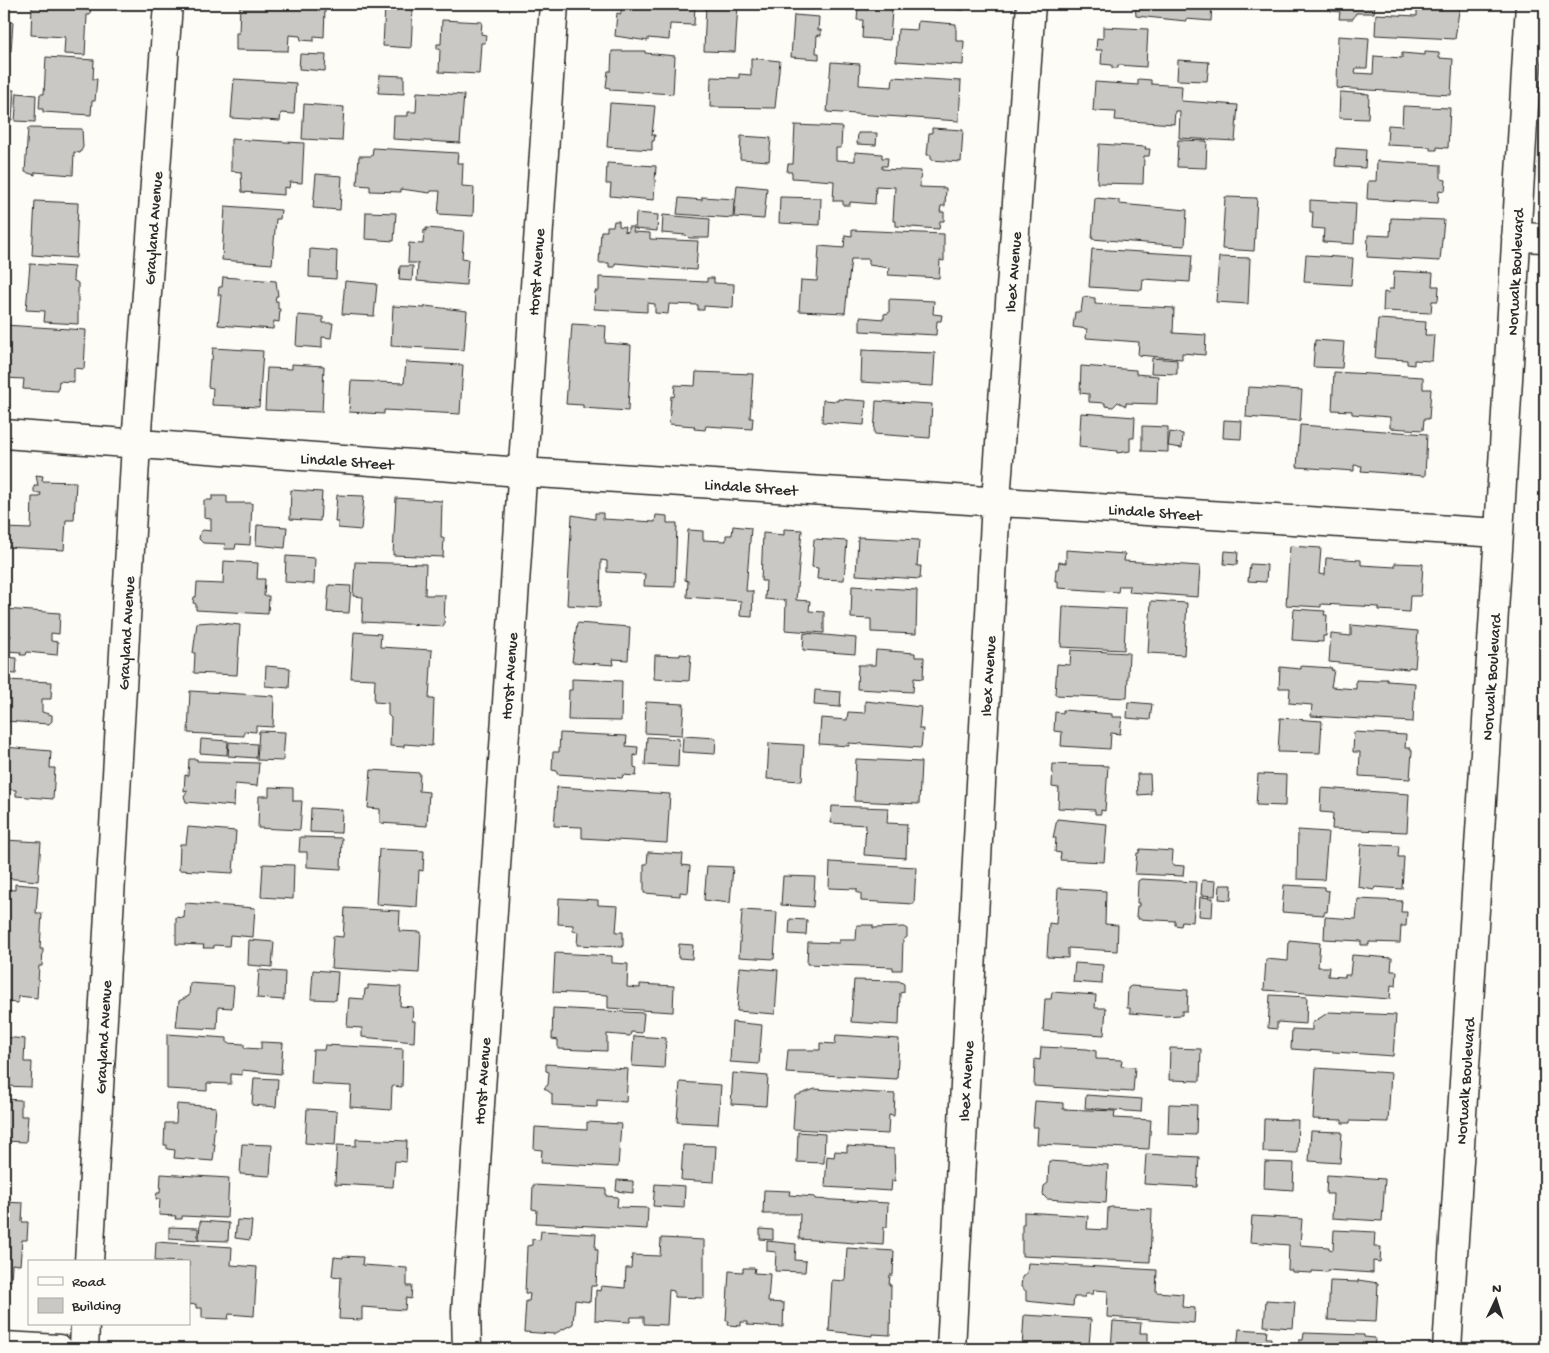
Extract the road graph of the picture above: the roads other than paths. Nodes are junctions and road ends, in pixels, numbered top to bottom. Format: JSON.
{"nodes":[{"id":1,"x":168,"y":4,"type":"edge"},
{"id":2,"x":554,"y":4,"type":"edge"},
{"id":3,"x":1031,"y":4,"type":"edge"},
{"id":4,"x":1530,"y":4,"type":"edge"},
{"id":5,"x":1516,"y":237,"type":"junction"},
{"id":6,"x":1545,"y":238,"type":"edge"},
{"id":7,"x":4,"y":434,"type":"edge"},
{"id":8,"x":136,"y":444,"type":"junction"},
{"id":9,"x":521,"y":472,"type":"junction"},
{"id":10,"x":996,"y":501,"type":"junction"},
{"id":11,"x":1499,"y":533,"type":"junction"},
{"id":12,"x":89,"y":1260,"type":"edge"},
{"id":13,"x":86,"y":1326,"type":"edge"},
{"id":14,"x":4,"y":1346,"type":"edge"},
{"id":15,"x":59,"y":1349,"type":"edge"},
{"id":16,"x":84,"y":1349,"type":"edge"},
{"id":17,"x":467,"y":1349,"type":"edge"},
{"id":18,"x":951,"y":1349,"type":"edge"},
{"id":19,"x":1447,"y":1349,"type":"edge"}],
"edges":[{"from":1,"to":8,"type":"street","name":"Grayland Avenue"},
{"from":2,"to":9,"type":"street","name":"Horst Avenue"},
{"from":3,"to":10,"type":"street","name":"Ibex Avenue"},
{"from":4,"to":5,"type":"street","name":"Norwalk Boulevard"},
{"from":5,"to":6,"type":"street"},
{"from":5,"to":11,"type":"street","name":"Norwalk Boulevard"},
{"from":7,"to":8,"type":"street","name":"Lindale Street"},
{"from":8,"to":9,"type":"street","name":"Lindale Street"},
{"from":8,"to":12,"type":"street","name":"Grayland Avenue"},
{"from":9,"to":10,"type":"street","name":"Lindale Street"},
{"from":9,"to":17,"type":"street","name":"Horst Avenue"},
{"from":10,"to":11,"type":"street","name":"Lindale Street"},
{"from":10,"to":18,"type":"street","name":"Ibex Avenue"},
{"from":11,"to":19,"type":"street","name":"Norwalk Boulevard"},
{"from":13,"to":16,"type":"street"},
{"from":14,"to":15,"type":"street"}]}
